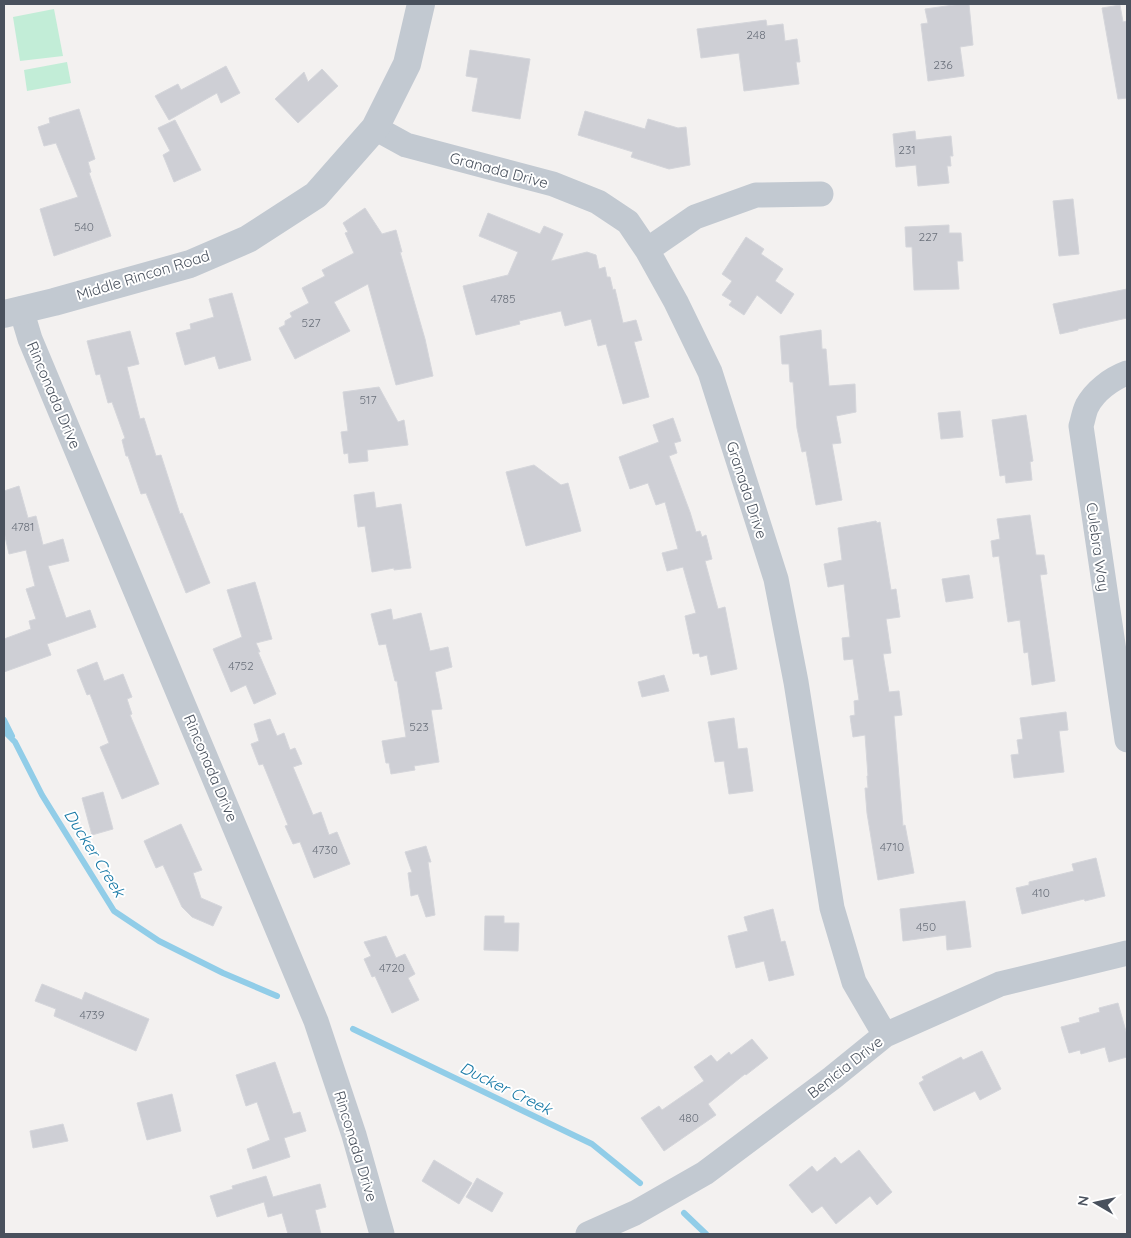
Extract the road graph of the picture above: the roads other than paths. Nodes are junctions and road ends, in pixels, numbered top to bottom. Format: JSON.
{"nodes":[{"id":1,"x":421,"y":4,"type":"edge"},
{"id":2,"x":376,"y":128,"type":"junction"},
{"id":3,"x":821,"y":194,"type":"dead end"},
{"id":4,"x":647,"y":250,"type":"junction"},
{"id":5,"x":12,"y":312,"type":"edge"},
{"id":6,"x":1127,"y":373,"type":"edge"},
{"id":7,"x":1127,"y":740,"type":"edge"},
{"id":8,"x":1127,"y":953,"type":"edge"},
{"id":9,"x":886,"y":1035,"type":"junction"},
{"id":10,"x":382,"y":1234,"type":"edge"},
{"id":11,"x":588,"y":1234,"type":"edge"}],
"edges":[{"from":1,"to":2,"type":"street","name":"Middle Rincon Road"},
{"from":2,"to":4,"type":"street","name":"Granada Drive"},
{"from":2,"to":5,"type":"street","name":"Middle Rincon Road"},
{"from":3,"to":4,"type":"street"},
{"from":4,"to":9,"type":"street","name":"Granada Drive"},
{"from":5,"to":10,"type":"street","name":"Rinconada Drive"},
{"from":6,"to":7,"type":"street","name":"Culebra Way"},
{"from":8,"to":9,"type":"street","name":"Benicia Drive"},
{"from":9,"to":11,"type":"street","name":"Benicia Drive"}]}
